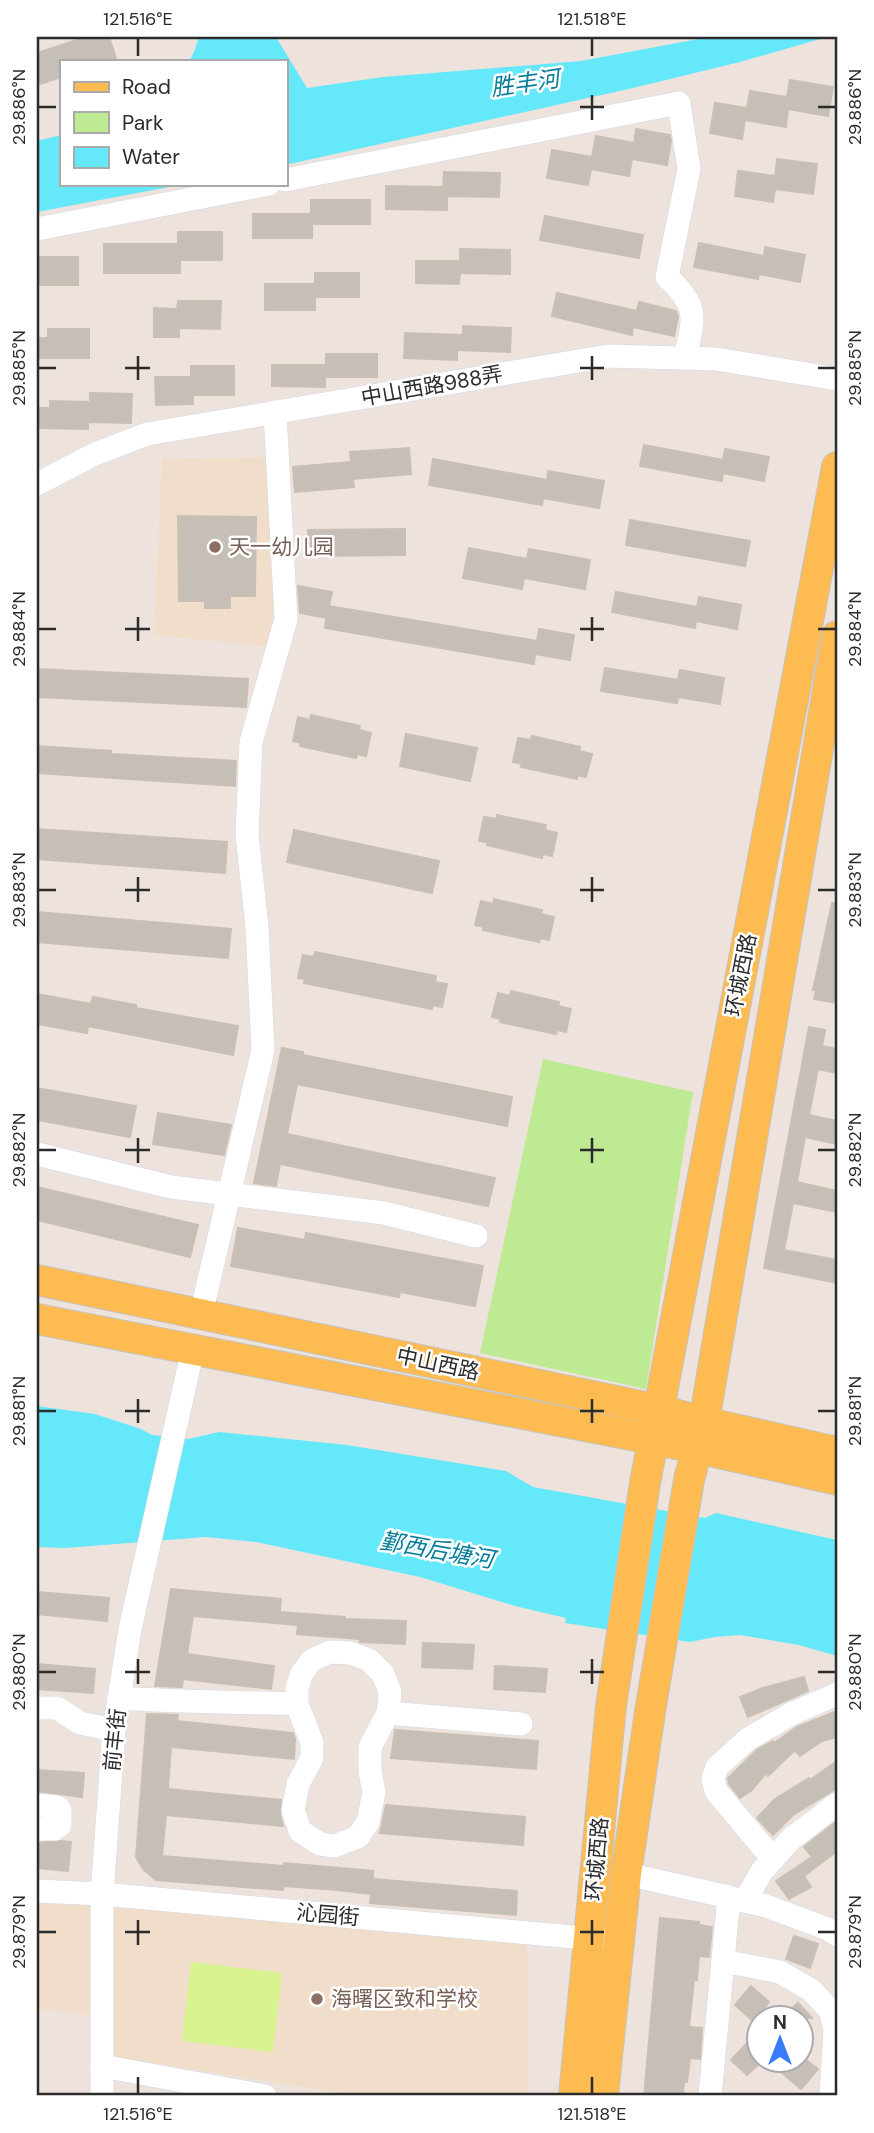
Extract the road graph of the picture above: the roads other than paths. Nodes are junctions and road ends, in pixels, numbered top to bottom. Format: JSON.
{"nodes":[{"id":1,"x":287,"y":180,"type":"edge"},
{"id":2,"x":259,"y":186,"type":"edge"},
{"id":3,"x":37,"y":229,"type":"edge"},
{"id":4,"x":685,"y":358,"type":"junction"},
{"id":5,"x":837,"y":379,"type":"edge"},
{"id":6,"x":275,"y":412,"type":"junction"},
{"id":7,"x":837,"y":467,"type":"edge"},
{"id":8,"x":37,"y":484,"type":"edge"},
{"id":9,"x":837,"y":636,"type":"edge"},
{"id":10,"x":830,"y":731,"type":"edge"},
{"id":11,"x":37,"y":1154,"type":"edge"},
{"id":12,"x":229,"y":1194,"type":"junction"},
{"id":13,"x":476,"y":1236,"type":"dead end"},
{"id":14,"x":37,"y":1280,"type":"edge"},
{"id":15,"x":201,"y":1314,"type":"junction"},
{"id":16,"x":37,"y":1319,"type":"edge"},
{"id":17,"x":193,"y":1349,"type":"junction"},
{"id":18,"x":659,"y":1410,"type":"junction"},
{"id":19,"x":701,"y":1435,"type":"junction"},
{"id":20,"x":654,"y":1441,"type":"junction"},
{"id":21,"x":837,"y":1452,"type":"edge"},
{"id":22,"x":837,"y":1480,"type":"edge"},
{"id":23,"x":837,"y":1694,"type":"edge"},
{"id":24,"x":119,"y":1698,"type":"junction"},
{"id":25,"x":297,"y":1704,"type":"junction"},
{"id":26,"x":37,"y":1709,"type":"edge"},
{"id":27,"x":388,"y":1713,"type":"junction"},
{"id":28,"x":521,"y":1724,"type":"dead end"},
{"id":29,"x":114,"y":1730,"type":"junction"},
{"id":30,"x":837,"y":1804,"type":"edge"},
{"id":31,"x":37,"y":1805,"type":"edge"},
{"id":32,"x":37,"y":1829,"type":"edge"},
{"id":33,"x":773,"y":1859,"type":"junction"},
{"id":34,"x":626,"y":1874,"type":"junction"},
{"id":35,"x":37,"y":1891,"type":"edge"},
{"id":36,"x":102,"y":1894,"type":"junction"},
{"id":37,"x":737,"y":1899,"type":"junction"},
{"id":38,"x":837,"y":1935,"type":"edge"},
{"id":39,"x":605,"y":1940,"type":"junction"},
{"id":40,"x":723,"y":1961,"type":"junction"},
{"id":41,"x":102,"y":2066,"type":"junction"},
{"id":42,"x":102,"y":2096,"type":"edge"},
{"id":43,"x":265,"y":2096,"type":"edge"},
{"id":44,"x":574,"y":2096,"type":"edge"},
{"id":45,"x":603,"y":2096,"type":"edge"},
{"id":46,"x":710,"y":2096,"type":"edge"},
{"id":47,"x":831,"y":2096,"type":"edge"}],
"edges":[{"from":1,"to":4,"type":"street"},
{"from":2,"to":3,"type":"street"},
{"from":4,"to":5,"type":"street","name":"中山西路988弄"},
{"from":4,"to":6,"type":"street","name":"中山西路988弄"},
{"from":6,"to":8,"type":"street","name":"中山西路988弄"},
{"from":6,"to":12,"type":"street"},
{"from":7,"to":18,"type":"main road","name":"环城西路"},
{"from":9,"to":10,"type":"main road","name":"环城西路"},
{"from":10,"to":19,"type":"main road","name":"环城西路"},
{"from":11,"to":12,"type":"street"},
{"from":12,"to":13,"type":"street"},
{"from":12,"to":15,"type":"street"},
{"from":14,"to":15,"type":"main road","name":"中山西路"},
{"from":15,"to":18,"type":"main road","name":"中山西路"},
{"from":16,"to":17,"type":"main road","name":"中山西路"},
{"from":17,"to":20,"type":"main road","name":"中山西路"},
{"from":17,"to":24,"type":"street","name":"前丰街"},
{"from":18,"to":19,"type":"main road","name":"中山西路"},
{"from":18,"to":20,"type":"main road","name":"环城西路"},
{"from":19,"to":20,"type":"main road","name":"中山西路"},
{"from":19,"to":21,"type":"main road","name":"中山西路"},
{"from":19,"to":22,"type":"main road","name":"中山西路"},
{"from":19,"to":34,"type":"main road","name":"环城西路"},
{"from":20,"to":39,"type":"main road","name":"环城西路"},
{"from":23,"to":33,"type":"street"},
{"from":24,"to":25,"type":"street"},
{"from":24,"to":29,"type":"street","name":"前丰街"},
{"from":25,"to":27,"type":"street"},
{"from":25,"to":27,"type":"street"},
{"from":26,"to":29,"type":"street"},
{"from":27,"to":28,"type":"street"},
{"from":29,"to":36,"type":"street","name":"前丰街"},
{"from":30,"to":33,"type":"street"},
{"from":31,"to":32,"type":"street"},
{"from":33,"to":37,"type":"street"},
{"from":34,"to":37,"type":"street"},
{"from":34,"to":39,"type":"main road","name":"环城西路"},
{"from":35,"to":36,"type":"street","name":"沁园街"},
{"from":36,"to":39,"type":"street","name":"沁园街"},
{"from":36,"to":41,"type":"street","name":"前丰街"},
{"from":37,"to":38,"type":"street"},
{"from":37,"to":40,"type":"street"},
{"from":39,"to":44,"type":"main road","name":"环城西路"},
{"from":39,"to":45,"type":"main road","name":"环城西路"},
{"from":40,"to":46,"type":"street"},
{"from":40,"to":47,"type":"street"},
{"from":41,"to":42,"type":"street","name":"前丰街"},
{"from":41,"to":43,"type":"street"}]}
